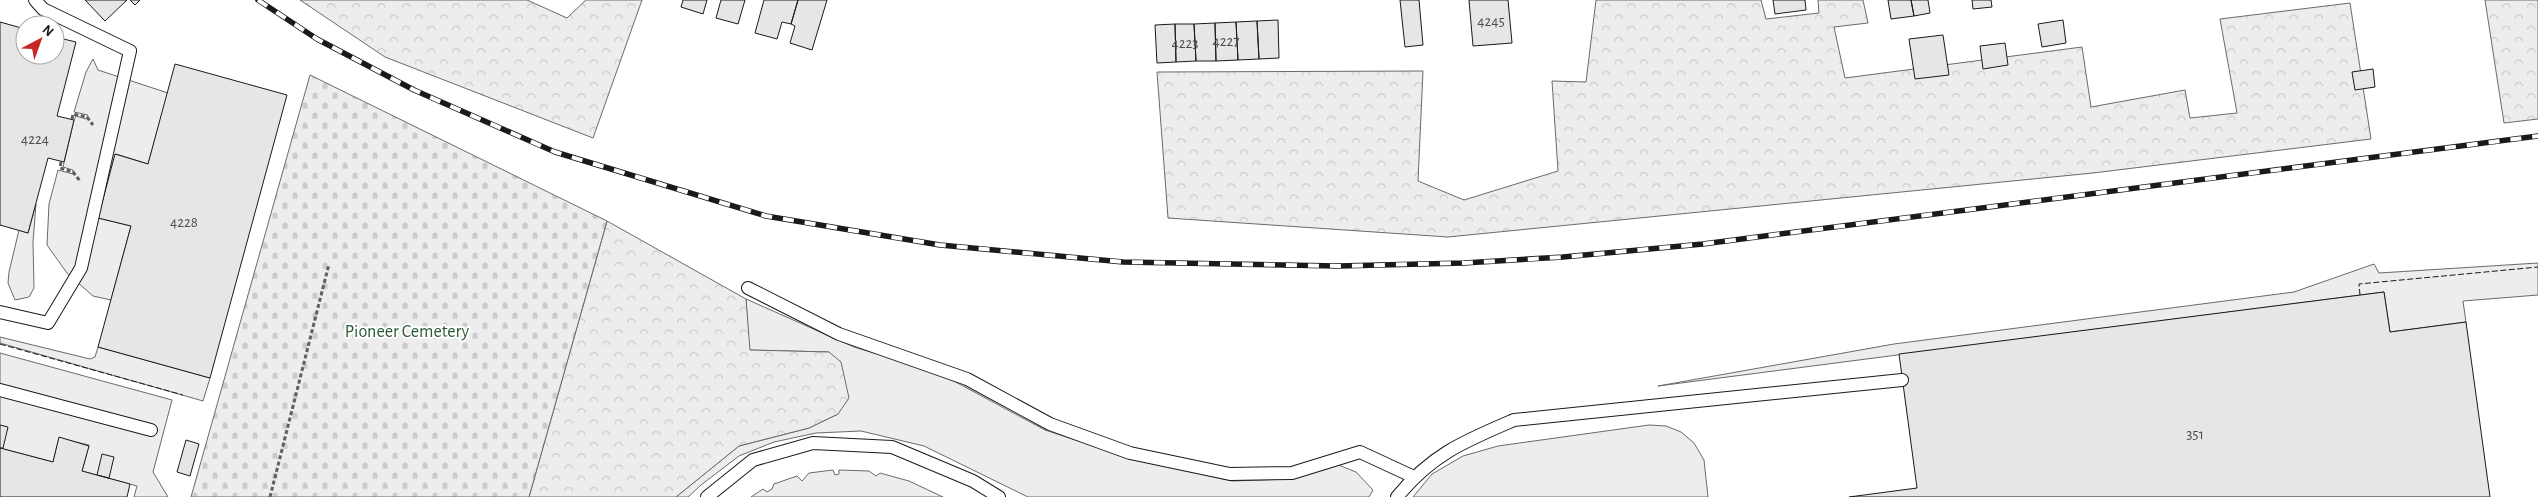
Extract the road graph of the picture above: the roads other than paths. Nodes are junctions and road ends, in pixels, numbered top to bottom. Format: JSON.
{"nodes":[{"id":1,"x":35,"y":0,"type":"edge"},
{"id":2,"x":748,"y":288,"type":"dead end"},
{"id":3,"x":0,"y":312,"type":"edge"},
{"id":4,"x":1902,"y":380,"type":"dead end"},
{"id":5,"x":0,"y":390,"type":"edge"},
{"id":6,"x":151,"y":430,"type":"dead end"},
{"id":7,"x":1414,"y":476,"type":"junction"},
{"id":8,"x":707,"y":497,"type":"edge"},
{"id":9,"x":999,"y":497,"type":"edge"},
{"id":10,"x":1397,"y":497,"type":"edge"}],
"edges":[{"from":1,"to":3,"type":"lane"},
{"from":2,"to":7,"type":"lane"},
{"from":4,"to":7,"type":"lane"},
{"from":5,"to":6,"type":"lane"},
{"from":7,"to":10,"type":"lane"},
{"from":8,"to":9,"type":"lane"}]}
